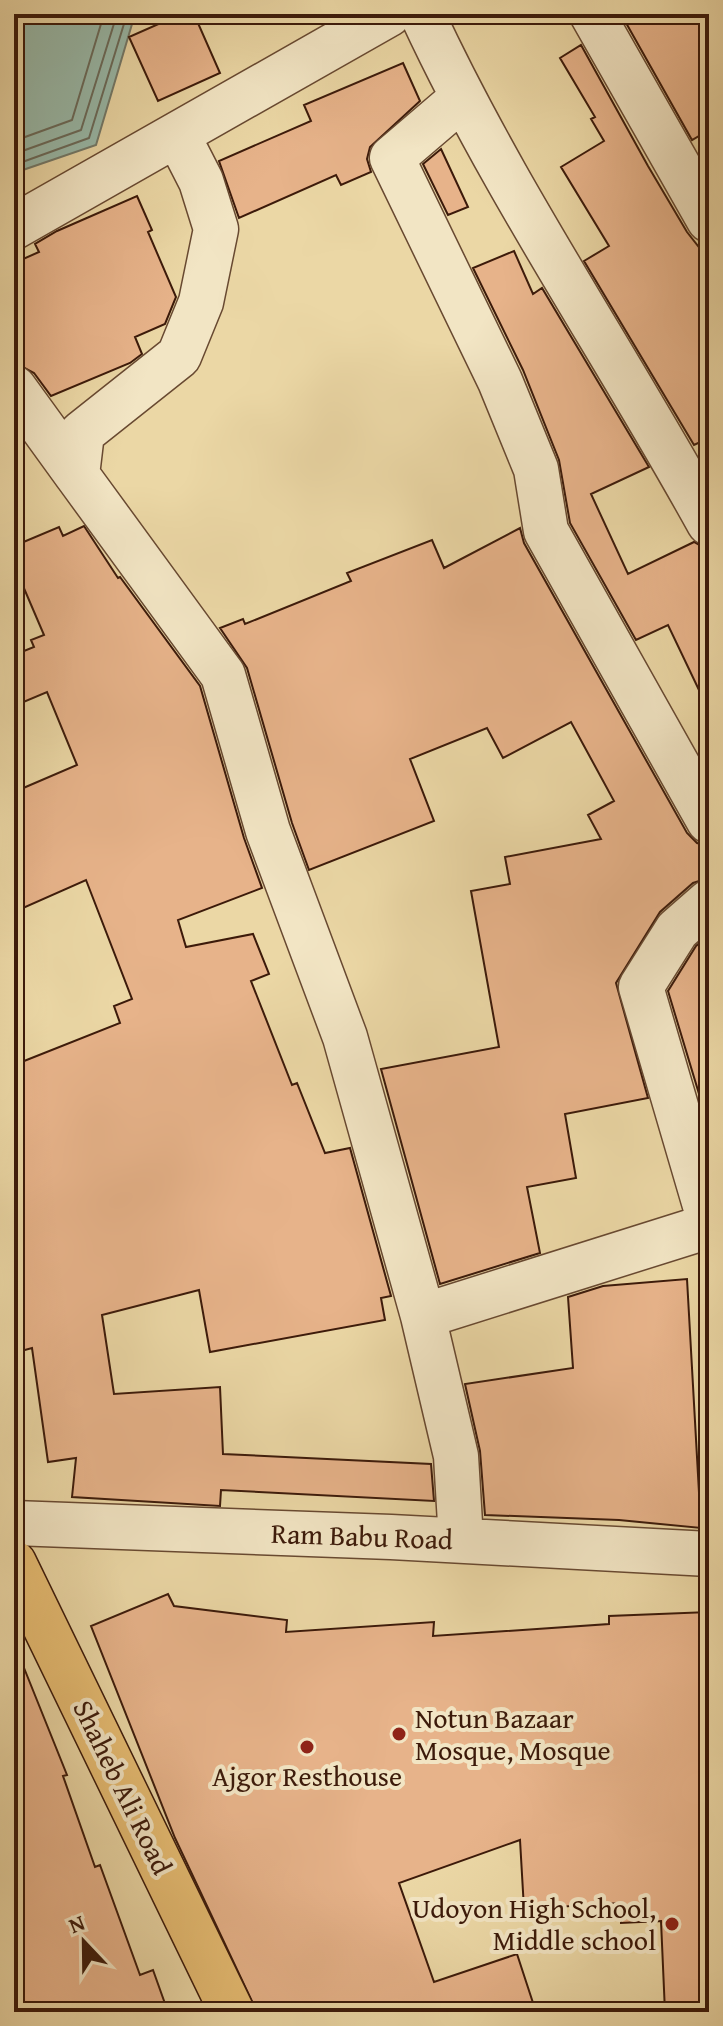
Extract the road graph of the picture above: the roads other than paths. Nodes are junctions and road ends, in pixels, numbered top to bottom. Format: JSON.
{"nodes":[{"id":1,"x":389,"y":14,"type":"edge"},
{"id":2,"x":422,"y":14,"type":"edge"},
{"id":3,"x":592,"y":14,"type":"edge"},
{"id":4,"x":461,"y":99,"type":"junction"},
{"id":5,"x":178,"y":136,"type":"junction"},
{"id":6,"x":709,"y":220,"type":"edge"},
{"id":7,"x":14,"y":227,"type":"edge"},
{"id":8,"x":14,"y":388,"type":"edge"},
{"id":9,"x":77,"y":475,"type":"junction"},
{"id":10,"x":709,"y":523,"type":"edge"},
{"id":11,"x":709,"y":821,"type":"edge"},
{"id":12,"x":709,"y":902,"type":"edge"},
{"id":13,"x":709,"y":1219,"type":"edge"},
{"id":14,"x":709,"y":1226,"type":"edge"},
{"id":15,"x":423,"y":1316,"type":"junction"},
{"id":16,"x":14,"y":1523,"type":"edge"},
{"id":17,"x":461,"y":1540,"type":"junction"},
{"id":18,"x":709,"y":1554,"type":"edge"},
{"id":19,"x":14,"y":1563,"type":"edge"},
{"id":20,"x":232,"y":2012,"type":"edge"}],
"edges":[{"from":1,"to":5,"type":"street"},
{"from":2,"to":4,"type":"street"},
{"from":3,"to":6,"type":"street"},
{"from":4,"to":10,"type":"street"},
{"from":4,"to":11,"type":"street"},
{"from":5,"to":7,"type":"street"},
{"from":5,"to":9,"type":"street"},
{"from":8,"to":9,"type":"street"},
{"from":9,"to":15,"type":"street"},
{"from":12,"to":13,"type":"street"},
{"from":14,"to":15,"type":"street"},
{"from":15,"to":17,"type":"street"},
{"from":16,"to":17,"type":"street","name":"Ram Babu Road"},
{"from":17,"to":18,"type":"street","name":"Ram Babu Road"},
{"from":19,"to":20,"type":"main road","name":"Shaheb Ali Road"}]}
